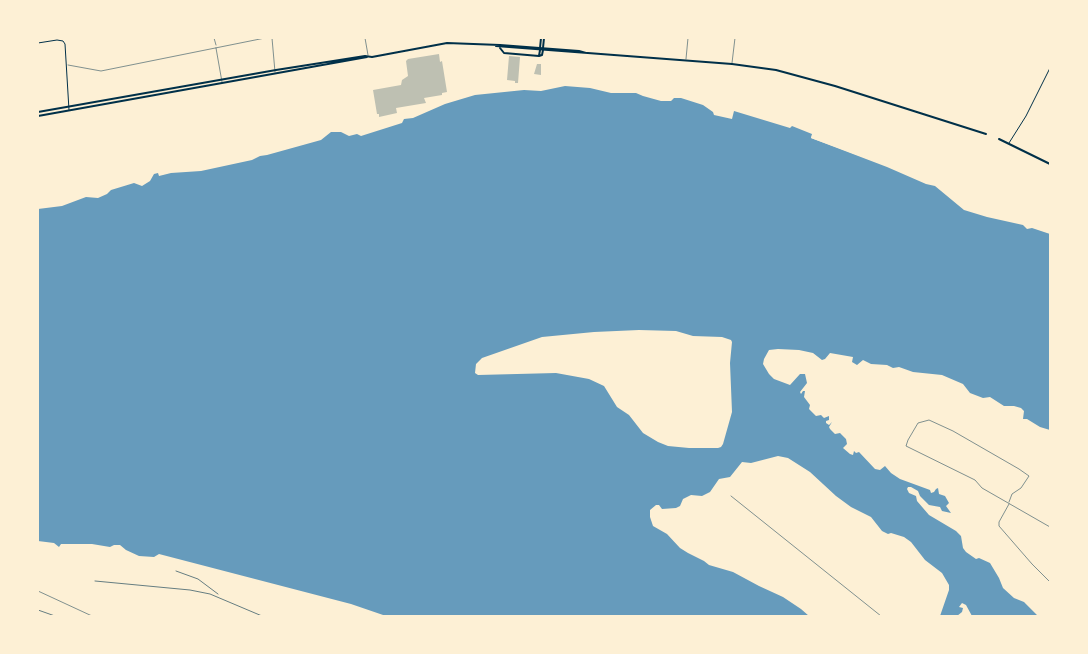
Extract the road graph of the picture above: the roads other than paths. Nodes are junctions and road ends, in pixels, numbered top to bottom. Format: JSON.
{"nodes":[{"id":1,"x":214,"y":38,"type":"edge"},
{"id":2,"x":265,"y":38,"type":"edge"},
{"id":3,"x":272,"y":38,"type":"edge"},
{"id":4,"x":365,"y":38,"type":"edge"},
{"id":5,"x":543,"y":38,"type":"edge"},
{"id":6,"x":688,"y":38,"type":"edge"},
{"id":7,"x":735,"y":38,"type":"edge"},
{"id":8,"x":38,"y":43,"type":"edge"},
{"id":9,"x":216,"y":46,"type":"junction"},
{"id":10,"x":494,"y":46,"type":"junction"},
{"id":11,"x":500,"y":48,"type":"junction"},
{"id":12,"x":542,"y":49,"type":"junction"},
{"id":13,"x":368,"y":57,"type":"junction"},
{"id":14,"x":686,"y":61,"type":"junction"},
{"id":15,"x":732,"y":64,"type":"junction"},
{"id":16,"x":67,"y":65,"type":"junction"},
{"id":17,"x":1050,"y":68,"type":"edge"},
{"id":18,"x":275,"y":72,"type":"junction"},
{"id":19,"x":221,"y":80,"type":"junction"},
{"id":20,"x":222,"y":83,"type":"junction"},
{"id":21,"x":69,"y":107,"type":"junction"},
{"id":22,"x":69,"y":110,"type":"junction"},
{"id":23,"x":38,"y":112,"type":"edge"},
{"id":24,"x":38,"y":116,"type":"edge"},
{"id":25,"x":986,"y":134,"type":"dead end"},
{"id":26,"x":999,"y":139,"type":"dead end"},
{"id":27,"x":1009,"y":144,"type":"junction"},
{"id":28,"x":1050,"y":164,"type":"edge"},
{"id":29,"x":731,"y":496,"type":"dead end"},
{"id":30,"x":1009,"y":503,"type":"junction"},
{"id":31,"x":1050,"y":527,"type":"edge"},
{"id":32,"x":1050,"y":582,"type":"edge"},
{"id":33,"x":38,"y":591,"type":"edge"},
{"id":34,"x":92,"y":616,"type":"edge"},
{"id":35,"x":881,"y":616,"type":"edge"}],
"edges":[{"from":1,"to":9,"type":"street"},
{"from":2,"to":9,"type":"street"},
{"from":3,"to":18,"type":"street"},
{"from":4,"to":13,"type":"street"},
{"from":5,"to":12,"type":"main road"},
{"from":6,"to":14,"type":"street"},
{"from":7,"to":15,"type":"street"},
{"from":8,"to":16,"type":"street"},
{"from":9,"to":16,"type":"street"},
{"from":9,"to":19,"type":"street"},
{"from":10,"to":11,"type":"main road"},
{"from":10,"to":12,"type":"main road"},
{"from":10,"to":13,"type":"main road"},
{"from":11,"to":12,"type":"main road"},
{"from":11,"to":12,"type":"main road"},
{"from":12,"to":14,"type":"main road"},
{"from":13,"to":18,"type":"main road"},
{"from":14,"to":15,"type":"main road"},
{"from":15,"to":25,"type":"main road"},
{"from":16,"to":21,"type":"street"},
{"from":17,"to":27,"type":"street"},
{"from":18,"to":19,"type":"main road"},
{"from":18,"to":20,"type":"main road"},
{"from":19,"to":20,"type":"street"},
{"from":19,"to":21,"type":"main road"},
{"from":20,"to":22,"type":"main road"},
{"from":21,"to":22,"type":"street"},
{"from":21,"to":23,"type":"main road"},
{"from":22,"to":24,"type":"main road"},
{"from":26,"to":27,"type":"main road"},
{"from":27,"to":28,"type":"main road"},
{"from":29,"to":35,"type":"street"},
{"from":30,"to":30,"type":"street"},
{"from":30,"to":31,"type":"street"},
{"from":30,"to":32,"type":"street"},
{"from":33,"to":34,"type":"street"}]}
